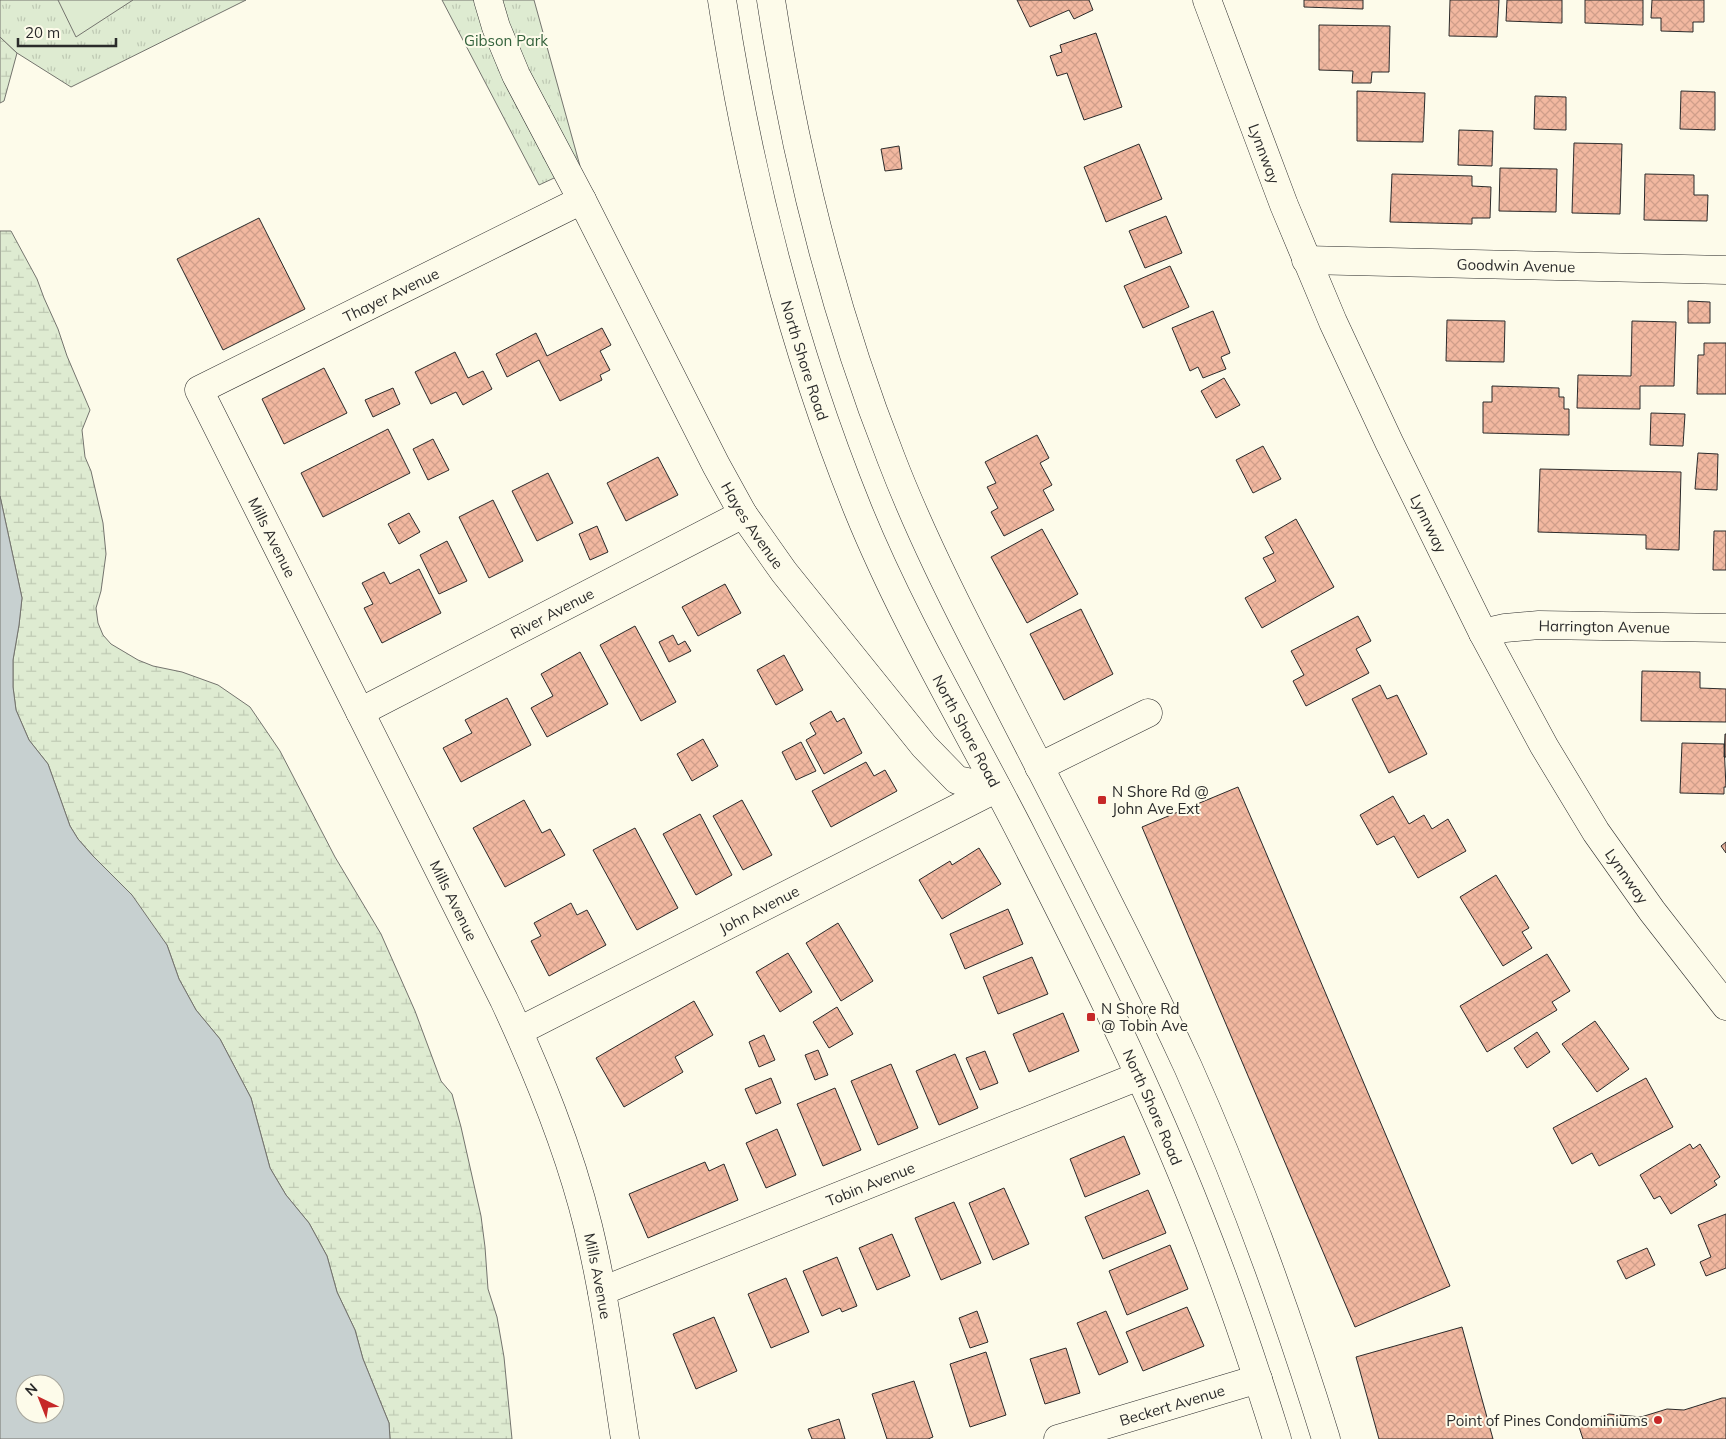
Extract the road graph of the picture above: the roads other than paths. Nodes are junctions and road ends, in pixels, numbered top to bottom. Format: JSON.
{"nodes":[{"id":1,"x":488,"y":0,"type":"edge"},
{"id":2,"x":722,"y":0,"type":"edge"},
{"id":3,"x":770,"y":0,"type":"edge"},
{"id":4,"x":1208,"y":0,"type":"edge"},
{"id":5,"x":582,"y":200,"type":"junction"},
{"id":6,"x":1306,"y":260,"type":"junction"},
{"id":7,"x":1726,"y":270,"type":"edge"},
{"id":8,"x":199,"y":390,"type":"joint"},
{"id":9,"x":743,"y":514,"type":"junction"},
{"id":10,"x":1726,"y":628,"type":"edge"},
{"id":11,"x":1483,"y":633,"type":"junction"},
{"id":12,"x":360,"y":712,"type":"junction"},
{"id":13,"x":1148,"y":713,"type":"dead end"},
{"id":14,"x":1039,"y":767,"type":"junction"},
{"id":15,"x":998,"y":788,"type":"junction"},
{"id":16,"x":1725,"y":1002,"type":"edge"},
{"id":17,"x":518,"y":1030,"type":"junction"},
{"id":18,"x":1139,"y":1076,"type":"junction"},
{"id":19,"x":602,"y":1291,"type":"junction"},
{"id":20,"x":1258,"y":1379,"type":"junction"},
{"id":21,"x":625,"y":1439,"type":"edge"},
{"id":22,"x":1058,"y":1439,"type":"edge"},
{"id":23,"x":1277,"y":1439,"type":"edge"},
{"id":24,"x":1326,"y":1439,"type":"edge"}],
"edges":[{"from":1,"to":5,"type":"main road"},
{"from":2,"to":15,"type":"main road","name":"North Shore Road"},
{"from":3,"to":14,"type":"main road"},
{"from":4,"to":6,"type":"main road","name":"Lynnway"},
{"from":5,"to":8,"type":"main road","name":"Thayer Avenue"},
{"from":5,"to":9,"type":"main road","name":"Hayes Avenue"},
{"from":6,"to":7,"type":"main road","name":"Goodwin Avenue"},
{"from":6,"to":11,"type":"main road","name":"Lynnway"},
{"from":8,"to":12,"type":"main road","name":"Mills Avenue"},
{"from":9,"to":12,"type":"main road","name":"River Avenue"},
{"from":9,"to":15,"type":"main road","name":"Hayes Avenue"},
{"from":10,"to":11,"type":"main road","name":"Harrington Avenue"},
{"from":11,"to":16,"type":"main road","name":"Lynnway"},
{"from":12,"to":17,"type":"main road","name":"Mills Avenue"},
{"from":13,"to":14,"type":"main road"},
{"from":14,"to":24,"type":"main road"},
{"from":15,"to":17,"type":"main road","name":"John Avenue"},
{"from":15,"to":18,"type":"main road","name":"North Shore Road"},
{"from":17,"to":19,"type":"main road","name":"Mills Avenue"},
{"from":18,"to":19,"type":"main road","name":"Tobin Avenue"},
{"from":18,"to":20,"type":"main road","name":"North Shore Road"},
{"from":19,"to":21,"type":"main road","name":"Mills Avenue"},
{"from":20,"to":22,"type":"main road","name":"Beckert Avenue"},
{"from":20,"to":23,"type":"main road","name":"North Shore Road"}]}
